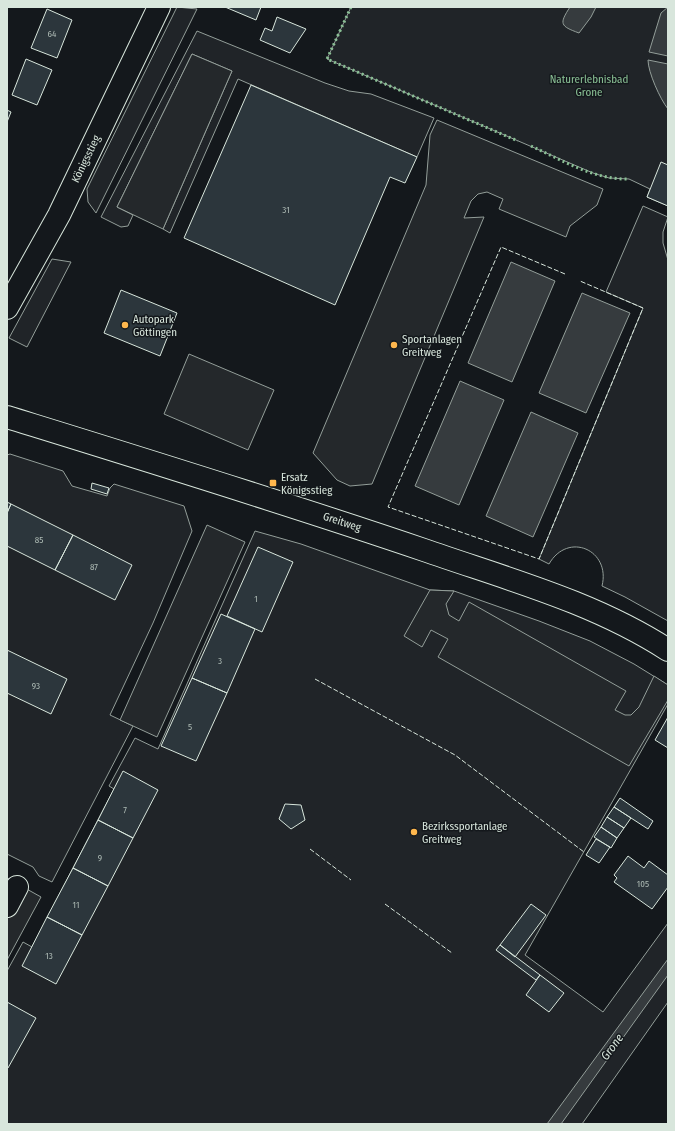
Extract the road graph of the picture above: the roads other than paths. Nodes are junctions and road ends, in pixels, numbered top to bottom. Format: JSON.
{"nodes":[{"id":1,"x":159,"y":7,"type":"edge"},
{"id":2,"x":7,"y":308,"type":"edge"},
{"id":3,"x":7,"y":417,"type":"edge"},
{"id":4,"x":668,"y":650,"type":"edge"},
{"id":5,"x":17,"y":886,"type":"dead end"},
{"id":6,"x":7,"y":906,"type":"edge"}],
"edges":[{"from":1,"to":2,"type":"street","name":"Königsstieg"},
{"from":3,"to":4,"type":"street","name":"Greitweg"},
{"from":5,"to":6,"type":"street"}]}
